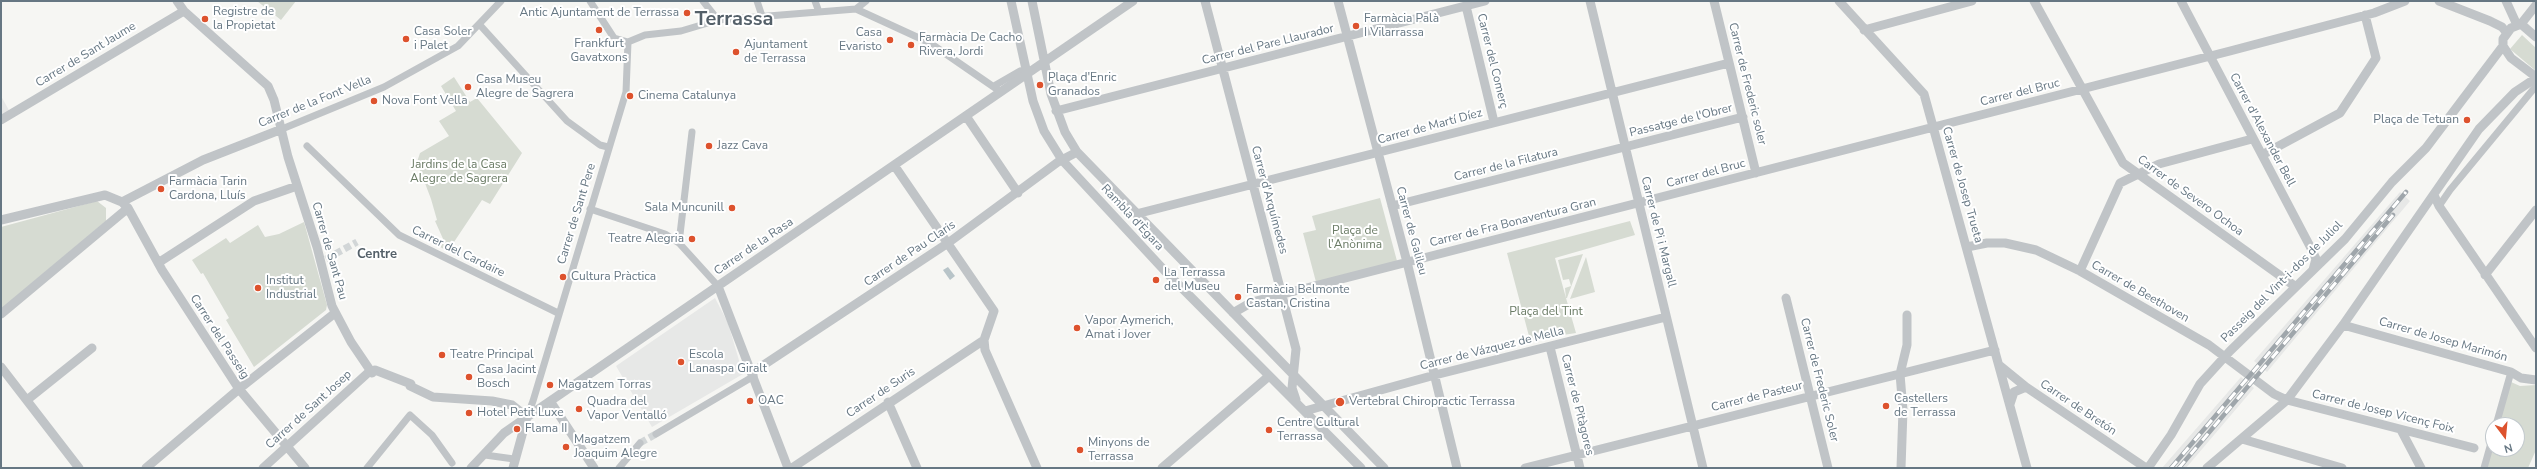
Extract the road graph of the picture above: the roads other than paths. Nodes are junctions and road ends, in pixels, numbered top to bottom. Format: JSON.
{"nodes":[{"id":1,"x":177,"y":1,"type":"edge"},
{"id":2,"x":183,"y":1,"type":"edge"},
{"id":3,"x":501,"y":1,"type":"edge"},
{"id":4,"x":590,"y":1,"type":"edge"},
{"id":5,"x":703,"y":1,"type":"edge"},
{"id":6,"x":757,"y":1,"type":"edge"},
{"id":7,"x":815,"y":1,"type":"edge"},
{"id":8,"x":866,"y":1,"type":"edge"},
{"id":9,"x":1011,"y":1,"type":"edge"},
{"id":10,"x":1032,"y":1,"type":"edge"},
{"id":11,"x":1133,"y":1,"type":"edge"},
{"id":12,"x":1205,"y":1,"type":"edge"},
{"id":13,"x":1338,"y":1,"type":"edge"},
{"id":14,"x":1485,"y":1,"type":"edge"},
{"id":15,"x":1590,"y":1,"type":"edge"},
{"id":16,"x":1714,"y":1,"type":"edge"},
{"id":17,"x":1839,"y":1,"type":"edge"},
{"id":18,"x":1972,"y":1,"type":"edge"},
{"id":19,"x":2034,"y":1,"type":"edge"},
{"id":20,"x":2181,"y":1,"type":"edge"},
{"id":21,"x":2405,"y":1,"type":"edge"},
{"id":22,"x":2439,"y":1,"type":"edge"},
{"id":23,"x":2506,"y":1,"type":"edge"},
{"id":24,"x":2536,"y":5,"type":"edge"},
{"id":25,"x":1466,"y":6,"type":"junction"},
{"id":26,"x":856,"y":10,"type":"junction"},
{"id":27,"x":184,"y":11,"type":"junction"},
{"id":28,"x":819,"y":12,"type":"junction"},
{"id":29,"x":2365,"y":15,"type":"junction"},
{"id":30,"x":762,"y":16,"type":"junction"},
{"id":31,"x":718,"y":20,"type":"junction"},
{"id":32,"x":479,"y":24,"type":"junction"},
{"id":33,"x":2519,"y":24,"type":"junction"},
{"id":34,"x":1864,"y":30,"type":"junction"},
{"id":35,"x":2506,"y":32,"type":"junction"},
{"id":36,"x":1347,"y":37,"type":"junction"},
{"id":37,"x":2536,"y":37,"type":"edge"},
{"id":38,"x":628,"y":42,"type":"junction"},
{"id":39,"x":2503,"y":46,"type":"junction"},
{"id":40,"x":2210,"y":56,"type":"junction"},
{"id":41,"x":1044,"y":62,"type":"junction"},
{"id":42,"x":1729,"y":63,"type":"junction"},
{"id":43,"x":1223,"y":69,"type":"junction"},
{"id":44,"x":1023,"y":72,"type":"junction"},
{"id":45,"x":2536,"y":77,"type":"edge"},
{"id":46,"x":2536,"y":86,"type":"edge"},
{"id":47,"x":2083,"y":89,"type":"junction"},
{"id":48,"x":997,"y":91,"type":"junction"},
{"id":49,"x":1612,"y":92,"type":"junction"},
{"id":50,"x":1056,"y":111,"type":"junction"},
{"id":51,"x":966,"y":116,"type":"junction"},
{"id":52,"x":1743,"y":117,"type":"junction"},
{"id":53,"x":1,"y":120,"type":"edge"},
{"id":54,"x":1494,"y":122,"type":"junction"},
{"id":55,"x":1933,"y":128,"type":"junction"},
{"id":56,"x":282,"y":129,"type":"junction"},
{"id":57,"x":692,"y":132,"type":"dead end"},
{"id":58,"x":2252,"y":139,"type":"junction"},
{"id":59,"x":308,"y":146,"type":"dead end"},
{"id":60,"x":608,"y":147,"type":"junction"},
{"id":61,"x":1625,"y":147,"type":"junction"},
{"id":62,"x":1077,"y":152,"type":"junction"},
{"id":63,"x":1378,"y":153,"type":"junction"},
{"id":64,"x":2262,"y":155,"type":"junction"},
{"id":65,"x":1062,"y":160,"type":"junction"},
{"id":66,"x":894,"y":165,"type":"junction"},
{"id":67,"x":1756,"y":173,"type":"junction"},
{"id":68,"x":2138,"y":174,"type":"junction"},
{"id":69,"x":1253,"y":185,"type":"junction"},
{"id":70,"x":297,"y":186,"type":"junction"},
{"id":71,"x":1018,"y":193,"type":"junction"},
{"id":72,"x":2434,"y":195,"type":"junction"},
{"id":73,"x":1639,"y":204,"type":"junction"},
{"id":74,"x":125,"y":205,"type":"junction"},
{"id":75,"x":1392,"y":206,"type":"junction"},
{"id":76,"x":2439,"y":206,"type":"junction"},
{"id":77,"x":590,"y":209,"type":"junction"},
{"id":78,"x":2536,"y":210,"type":"edge"},
{"id":79,"x":1136,"y":214,"type":"junction"},
{"id":80,"x":1,"y":220,"type":"edge"},
{"id":81,"x":679,"y":242,"type":"junction"},
{"id":82,"x":948,"y":244,"type":"junction"},
{"id":83,"x":1967,"y":247,"type":"junction"},
{"id":84,"x":1407,"y":262,"type":"junction"},
{"id":85,"x":158,"y":263,"type":"junction"},
{"id":86,"x":2080,"y":271,"type":"junction"},
{"id":87,"x":2313,"y":271,"type":"junction"},
{"id":88,"x":2485,"y":275,"type":"junction"},
{"id":89,"x":718,"y":286,"type":"junction"},
{"id":90,"x":2296,"y":287,"type":"junction"},
{"id":91,"x":1282,"y":295,"type":"junction"},
{"id":92,"x":1786,"y":298,"type":"dead end"},
{"id":93,"x":335,"y":313,"type":"junction"},
{"id":94,"x":558,"y":313,"type":"junction"},
{"id":95,"x":1233,"y":313,"type":"junction"},
{"id":96,"x":1,"y":314,"type":"edge"},
{"id":97,"x":1907,"y":315,"type":"dead end"},
{"id":98,"x":1666,"y":317,"type":"junction"},
{"id":99,"x":2343,"y":325,"type":"junction"},
{"id":100,"x":2531,"y":337,"type":"edge"},
{"id":101,"x":984,"y":340,"type":"junction"},
{"id":102,"x":1550,"y":347,"type":"junction"},
{"id":103,"x":92,"y":348,"type":"dead end"},
{"id":104,"x":2536,"y":348,"type":"edge"},
{"id":105,"x":1995,"y":350,"type":"junction"},
{"id":106,"x":2224,"y":357,"type":"junction"},
{"id":107,"x":1999,"y":365,"type":"junction"},
{"id":108,"x":1,"y":367,"type":"edge"},
{"id":109,"x":371,"y":372,"type":"junction"},
{"id":110,"x":2511,"y":372,"type":"junction"},
{"id":111,"x":753,"y":374,"type":"junction"},
{"id":112,"x":1900,"y":374,"type":"junction"},
{"id":113,"x":1435,"y":375,"type":"junction"},
{"id":114,"x":1269,"y":376,"type":"junction"},
{"id":115,"x":1295,"y":376,"type":"junction"},
{"id":116,"x":2536,"y":380,"type":"edge"},
{"id":117,"x":2026,"y":387,"type":"junction"},
{"id":118,"x":238,"y":389,"type":"junction"},
{"id":119,"x":1811,"y":396,"type":"junction"},
{"id":120,"x":27,"y":400,"type":"junction"},
{"id":121,"x":2287,"y":400,"type":"junction"},
{"id":122,"x":550,"y":401,"type":"junction"},
{"id":123,"x":888,"y":402,"type":"junction"},
{"id":124,"x":1322,"y":404,"type":"junction"},
{"id":125,"x":2010,"y":404,"type":"junction"},
{"id":126,"x":1302,"y":408,"type":"junction"},
{"id":127,"x":526,"y":417,"type":"junction"},
{"id":128,"x":2498,"y":417,"type":"edge"},
{"id":129,"x":1693,"y":426,"type":"junction"},
{"id":130,"x":2401,"y":430,"type":"junction"},
{"id":131,"x":656,"y":434,"type":"tunnel mouth"},
{"id":132,"x":2242,"y":439,"type":"junction"},
{"id":133,"x":640,"y":443,"type":"tunnel mouth"},
{"id":134,"x":287,"y":446,"type":"junction"},
{"id":135,"x":2474,"y":448,"type":"dead end"},
{"id":136,"x":485,"y":455,"type":"junction"},
{"id":137,"x":1577,"y":455,"type":"junction"},
{"id":138,"x":2487,"y":457,"type":"edge"},
{"id":139,"x":452,"y":463,"type":"dead end"},
{"id":140,"x":513,"y":464,"type":"edge"},
{"id":141,"x":79,"y":468,"type":"edge"},
{"id":142,"x":146,"y":468,"type":"edge"},
{"id":143,"x":263,"y":468,"type":"edge"},
{"id":144,"x":305,"y":468,"type":"edge"},
{"id":145,"x":368,"y":468,"type":"edge"},
{"id":146,"x":471,"y":468,"type":"edge"},
{"id":147,"x":594,"y":468,"type":"edge"},
{"id":148,"x":619,"y":468,"type":"edge"},
{"id":149,"x":788,"y":468,"type":"edge"},
{"id":150,"x":792,"y":468,"type":"edge"},
{"id":151,"x":918,"y":468,"type":"edge"},
{"id":152,"x":1037,"y":468,"type":"edge"},
{"id":153,"x":1162,"y":468,"type":"edge"},
{"id":154,"x":1361,"y":468,"type":"edge"},
{"id":155,"x":1384,"y":468,"type":"edge"},
{"id":156,"x":1457,"y":468,"type":"edge"},
{"id":157,"x":1524,"y":468,"type":"edge"},
{"id":158,"x":1580,"y":468,"type":"edge"},
{"id":159,"x":1703,"y":468,"type":"edge"},
{"id":160,"x":1828,"y":468,"type":"edge"},
{"id":161,"x":1901,"y":468,"type":"edge"},
{"id":162,"x":2027,"y":468,"type":"edge"},
{"id":163,"x":2147,"y":468,"type":"edge"},
{"id":164,"x":2207,"y":468,"type":"edge"},
{"id":165,"x":2342,"y":468,"type":"edge"},
{"id":166,"x":2421,"y":468,"type":"edge"},
{"id":167,"x":2484,"y":468,"type":"edge"}],
"edges":[{"from":1,"to":27,"type":"street","name":"Carrer de Sant Pau"},
{"from":2,"to":27,"type":"street"},
{"from":3,"to":32,"type":"street","name":"Carrer de la Font Vella"},
{"from":4,"to":38,"type":"street"},
{"from":5,"to":31,"type":"street"},
{"from":6,"to":30,"type":"street"},
{"from":7,"to":28,"type":"street"},
{"from":8,"to":26,"type":"street"},
{"from":9,"to":44,"type":"street","name":"Rambla d'Ègara"},
{"from":10,"to":41,"type":"street","name":"Rambla d'Ègara"},
{"from":11,"to":41,"type":"street"},
{"from":12,"to":43,"type":"street","name":"Carrer d'Arquímedes"},
{"from":13,"to":36,"type":"street","name":"Carrer de Galileu"},
{"from":14,"to":25,"type":"street","name":"Carrer del Pare Llaurador"},
{"from":15,"to":49,"type":"street","name":"Carrer de Pi i Margall"},
{"from":16,"to":42,"type":"street","name":"Carrer de Frederic soler"},
{"from":17,"to":34,"type":"street","name":"Carrer de Josep Trueta"},
{"from":18,"to":34,"type":"street"},
{"from":19,"to":47,"type":"street","name":"Carrer de Severo Ochoa"},
{"from":20,"to":40,"type":"street","name":"Carrer d'Alexander Bell"},
{"from":21,"to":29,"type":"street","name":"Carrer del Bruc"},
{"from":22,"to":35,"type":"street"},
{"from":23,"to":33,"type":"street"},
{"from":24,"to":33,"type":"street"},
{"from":25,"to":36,"type":"street","name":"Carrer del Pare Llaurador"},
{"from":25,"to":54,"type":"street","name":"Carrer del Comerç"},
{"from":26,"to":28,"type":"street"},
{"from":26,"to":48,"type":"street"},
{"from":27,"to":53,"type":"street","name":"Carrer de Sant Jaume"},
{"from":27,"to":56,"type":"street","name":"Carrer de Sant Pau"},
{"from":28,"to":30,"type":"street"},
{"from":29,"to":40,"type":"street","name":"Carrer del Bruc"},
{"from":29,"to":64,"type":"street"},
{"from":30,"to":31,"type":"street"},
{"from":31,"to":38,"type":"street"},
{"from":32,"to":56,"type":"street","name":"Carrer de la Font Vella"},
{"from":32,"to":60,"type":"street"},
{"from":33,"to":35,"type":"street"},
{"from":33,"to":37,"type":"street"},
{"from":34,"to":55,"type":"street","name":"Carrer de Josep Trueta"},
{"from":35,"to":39,"type":"street"},
{"from":36,"to":43,"type":"street","name":"Carrer del Pare Llaurador"},
{"from":36,"to":63,"type":"street","name":"Carrer de Galileu"},
{"from":38,"to":60,"type":"street","name":"Carrer de Sant Pere"},
{"from":39,"to":45,"type":"street"},
{"from":39,"to":87,"type":"street","name":"Passeig del Vint-i-dos de Juliol"},
{"from":40,"to":47,"type":"street","name":"Carrer del Bruc"},
{"from":40,"to":58,"type":"street","name":"Carrer d'Alexander Bell"},
{"from":41,"to":44,"type":"street"},
{"from":41,"to":50,"type":"street","name":"Rambla d'Ègara"},
{"from":42,"to":49,"type":"street","name":"Carrer de Martí Díez"},
{"from":42,"to":52,"type":"street","name":"Carrer de Frederic soler"},
{"from":43,"to":50,"type":"street","name":"Carrer del Pare Llaurador"},
{"from":43,"to":69,"type":"street","name":"Carrer d'Arquímedes"},
{"from":44,"to":48,"type":"street"},
{"from":44,"to":65,"type":"street","name":"Rambla d'Ègara"},
{"from":45,"to":72,"type":"street"},
{"from":46,"to":76,"type":"street"},
{"from":47,"to":55,"type":"street","name":"Carrer del Bruc"},
{"from":47,"to":68,"type":"street","name":"Carrer de Severo Ochoa"},
{"from":48,"to":51,"type":"street","name":"Carrer de la Rasa"},
{"from":49,"to":54,"type":"street","name":"Carrer de Martí Díez"},
{"from":49,"to":61,"type":"street","name":"Carrer de Pi i Margall"},
{"from":50,"to":62,"type":"street","name":"Rambla d'Ègara"},
{"from":51,"to":66,"type":"street","name":"Carrer de la Rasa"},
{"from":51,"to":71,"type":"street"},
{"from":52,"to":61,"type":"street","name":"Passatge de l'Obrer"},
{"from":52,"to":67,"type":"street","name":"Carrer de Frederic soler"},
{"from":54,"to":63,"type":"street","name":"Carrer de Martí Díez"},
{"from":55,"to":67,"type":"street","name":"Carrer del Bruc"},
{"from":55,"to":83,"type":"street","name":"Carrer de Josep Trueta"},
{"from":56,"to":70,"type":"street","name":"Carrer de Sant Pau"},
{"from":56,"to":74,"type":"street","name":"Carrer de la Font Vella"},
{"from":57,"to":81,"type":"street"},
{"from":58,"to":64,"type":"street","name":"Carrer d'Alexander Bell"},
{"from":58,"to":68,"type":"street"},
{"from":59,"to":94,"type":"street","name":"Carrer del Cardaire"},
{"from":60,"to":77,"type":"street","name":"Carrer de Sant Pere"},
{"from":61,"to":73,"type":"street","name":"Carrer de Pi i Margall"},
{"from":61,"to":75,"type":"street","name":"Carrer de la Filatura"},
{"from":62,"to":65,"type":"street","name":"Carrer de Pau Claris"},
{"from":62,"to":79,"type":"street","name":"Rambla d'Ègara"},
{"from":63,"to":69,"type":"street","name":"Carrer de Martí Díez"},
{"from":63,"to":75,"type":"street","name":"Carrer de Galileu"},
{"from":64,"to":87,"type":"street","name":"Carrer d'Alexander Bell"},
{"from":65,"to":71,"type":"street","name":"Carrer de Pau Claris"},
{"from":65,"to":114,"type":"street","name":"Rambla d'Ègara"},
{"from":66,"to":82,"type":"street"},
{"from":66,"to":89,"type":"street","name":"Carrer de la Rasa"},
{"from":67,"to":73,"type":"street","name":"Carrer del Bruc"},
{"from":68,"to":86,"type":"street"},
{"from":68,"to":90,"type":"street","name":"Carrer de Severo Ochoa"},
{"from":69,"to":79,"type":"street","name":"Carrer de Martí Díez"},
{"from":69,"to":91,"type":"street","name":"Carrer d'Arquímedes"},
{"from":70,"to":85,"type":"street"},
{"from":70,"to":93,"type":"street","name":"Carrer de Sant Pau"},
{"from":71,"to":82,"type":"street","name":"Carrer de Pau Claris"},
{"from":72,"to":76,"type":"street"},
{"from":72,"to":99,"type":"street"},
{"from":73,"to":84,"type":"street","name":"Carrer de Fra Bonaventura Gran"},
{"from":73,"to":98,"type":"street","name":"Carrer de Pi i Margall"},
{"from":74,"to":80,"type":"street"},
{"from":74,"to":85,"type":"street","name":"Carrer del Passeig"},
{"from":74,"to":96,"type":"street","name":"Carrer de la Font Vella"},
{"from":75,"to":84,"type":"street","name":"Carrer de Galileu"},
{"from":76,"to":88,"type":"street"},
{"from":77,"to":81,"type":"street"},
{"from":77,"to":94,"type":"street","name":"Carrer de Sant Pere"},
{"from":78,"to":88,"type":"street"},
{"from":79,"to":95,"type":"street","name":"Rambla d'Ègara"},
{"from":81,"to":89,"type":"street"},
{"from":82,"to":101,"type":"street"},
{"from":82,"to":111,"type":"street","name":"Carrer de Pau Claris"},
{"from":83,"to":86,"type":"street","name":"Carrer de Beethoven"},
{"from":83,"to":105,"type":"street","name":"Carrer de Josep Trueta"},
{"from":84,"to":91,"type":"street","name":"Carrer de Fra Bonaventura Gran"},
{"from":84,"to":113,"type":"street","name":"Carrer de Galileu"},
{"from":85,"to":118,"type":"street","name":"Carrer del Passeig"},
{"from":86,"to":106,"type":"street","name":"Carrer de Beethoven"},
{"from":87,"to":90,"type":"street","name":"Passeig del Vint-i-dos de Juliol"},
{"from":88,"to":100,"type":"street"},
{"from":89,"to":111,"type":"street"},
{"from":89,"to":122,"type":"street","name":"Carrer de la Rasa"},
{"from":90,"to":106,"type":"street","name":"Passeig del Vint-i-dos de Juliol"},
{"from":91,"to":95,"type":"street","name":"Carrer de Fra Bonaventura Gran"},
{"from":91,"to":115,"type":"street","name":"Carrer d'Arquímedes"},
{"from":92,"to":119,"type":"street","name":"Carrer de Frederic Soler"},
{"from":93,"to":109,"type":"street","name":"Carrer de Sant Pau"},
{"from":93,"to":118,"type":"street"},
{"from":94,"to":127,"type":"street","name":"Carrer de Sant Pere"},
{"from":95,"to":115,"type":"street","name":"Rambla d'Ègara"},
{"from":97,"to":112,"type":"street"},
{"from":98,"to":102,"type":"street","name":"Carrer de Vázquez de Mella"},
{"from":98,"to":129,"type":"street","name":"Carrer de Pi i Margall"},
{"from":99,"to":110,"type":"street","name":"Carrer de Josep Marimón"},
{"from":99,"to":121,"type":"street"},
{"from":100,"to":104,"type":"street"},
{"from":101,"to":123,"type":"street","name":"Carrer de Suris"},
{"from":101,"to":152,"type":"street"},
{"from":102,"to":113,"type":"street","name":"Carrer de Vázquez de Mella"},
{"from":102,"to":137,"type":"street","name":"Carrer de Pitàgores"},
{"from":103,"to":120,"type":"street"},
{"from":105,"to":107,"type":"street","name":"Carrer de Josep Trueta"},
{"from":105,"to":112,"type":"street","name":"Carrer de Pasteur"},
{"from":106,"to":121,"type":"street","name":"Carrer de Beethoven"},
{"from":106,"to":163,"type":"street","name":"Passeig del Vint-i-dos de Juliol"},
{"from":107,"to":117,"type":"street","name":"Carrer de Bretón"},
{"from":107,"to":125,"type":"street","name":"Carrer de Josep Trueta"},
{"from":108,"to":120,"type":"street"},
{"from":109,"to":127,"type":"street"},
{"from":109,"to":134,"type":"street","name":"Carrer de Sant Josep"},
{"from":110,"to":116,"type":"street","name":"Carrer de Josep Marimón"},
{"from":110,"to":128,"type":"street"},
{"from":111,"to":131,"type":"street"},
{"from":111,"to":149,"type":"street"},
{"from":112,"to":119,"type":"street","name":"Carrer de Pasteur"},
{"from":112,"to":161,"type":"street"},
{"from":113,"to":124,"type":"street","name":"Carrer de Vázquez de Mella"},
{"from":113,"to":156,"type":"street","name":"Carrer de Galileu"},
{"from":114,"to":126,"type":"street","name":"Rambla d'Ègara"},
{"from":114,"to":153,"type":"street"},
{"from":115,"to":124,"type":"street","name":"Rambla d'Ègara"},
{"from":115,"to":126,"type":"street","name":"Carrer d'Arquímedes"},
{"from":117,"to":125,"type":"street"},
{"from":117,"to":163,"type":"street","name":"Carrer de Bretón"},
{"from":118,"to":134,"type":"street","name":"Carrer del Passeig"},
{"from":118,"to":142,"type":"street"},
{"from":119,"to":129,"type":"street","name":"Carrer de Pasteur"},
{"from":119,"to":160,"type":"street","name":"Carrer de Frederic Soler"},
{"from":120,"to":141,"type":"street"},
{"from":121,"to":130,"type":"street","name":"Carrer de Josep Vicenç Foix"},
{"from":121,"to":132,"type":"street"},
{"from":122,"to":127,"type":"street","name":"Carrer de la Rasa"},
{"from":122,"to":147,"type":"street"},
{"from":123,"to":150,"type":"street","name":"Carrer de Suris"},
{"from":123,"to":151,"type":"street"},
{"from":124,"to":126,"type":"street"},
{"from":124,"to":155,"type":"street","name":"Rambla d'Ègara"},
{"from":125,"to":162,"type":"street","name":"Carrer de Josep Trueta"},
{"from":126,"to":154,"type":"street","name":"Rambla d'Ègara"},
{"from":127,"to":136,"type":"street","name":"Carrer de la Rasa"},
{"from":127,"to":140,"type":"street"},
{"from":129,"to":137,"type":"street","name":"Carrer de Pasteur"},
{"from":129,"to":159,"type":"street","name":"Carrer de Pi i Margall"},
{"from":130,"to":135,"type":"street","name":"Carrer de Josep Vicenç Foix"},
{"from":130,"to":166,"type":"street"},
{"from":132,"to":164,"type":"street"},
{"from":132,"to":165,"type":"street"},
{"from":133,"to":148,"type":"street"},
{"from":134,"to":143,"type":"street","name":"Carrer de Sant Josep"},
{"from":134,"to":144,"type":"street","name":"Carrer del Passeig"},
{"from":136,"to":140,"type":"street"},
{"from":136,"to":146,"type":"street","name":"Carrer de la Rasa"},
{"from":137,"to":157,"type":"street","name":"Carrer de Pasteur"},
{"from":137,"to":158,"type":"street","name":"Carrer de Pitàgores"},
{"from":138,"to":167,"type":"street"},
{"from":139,"to":145,"type":"street"}]}
